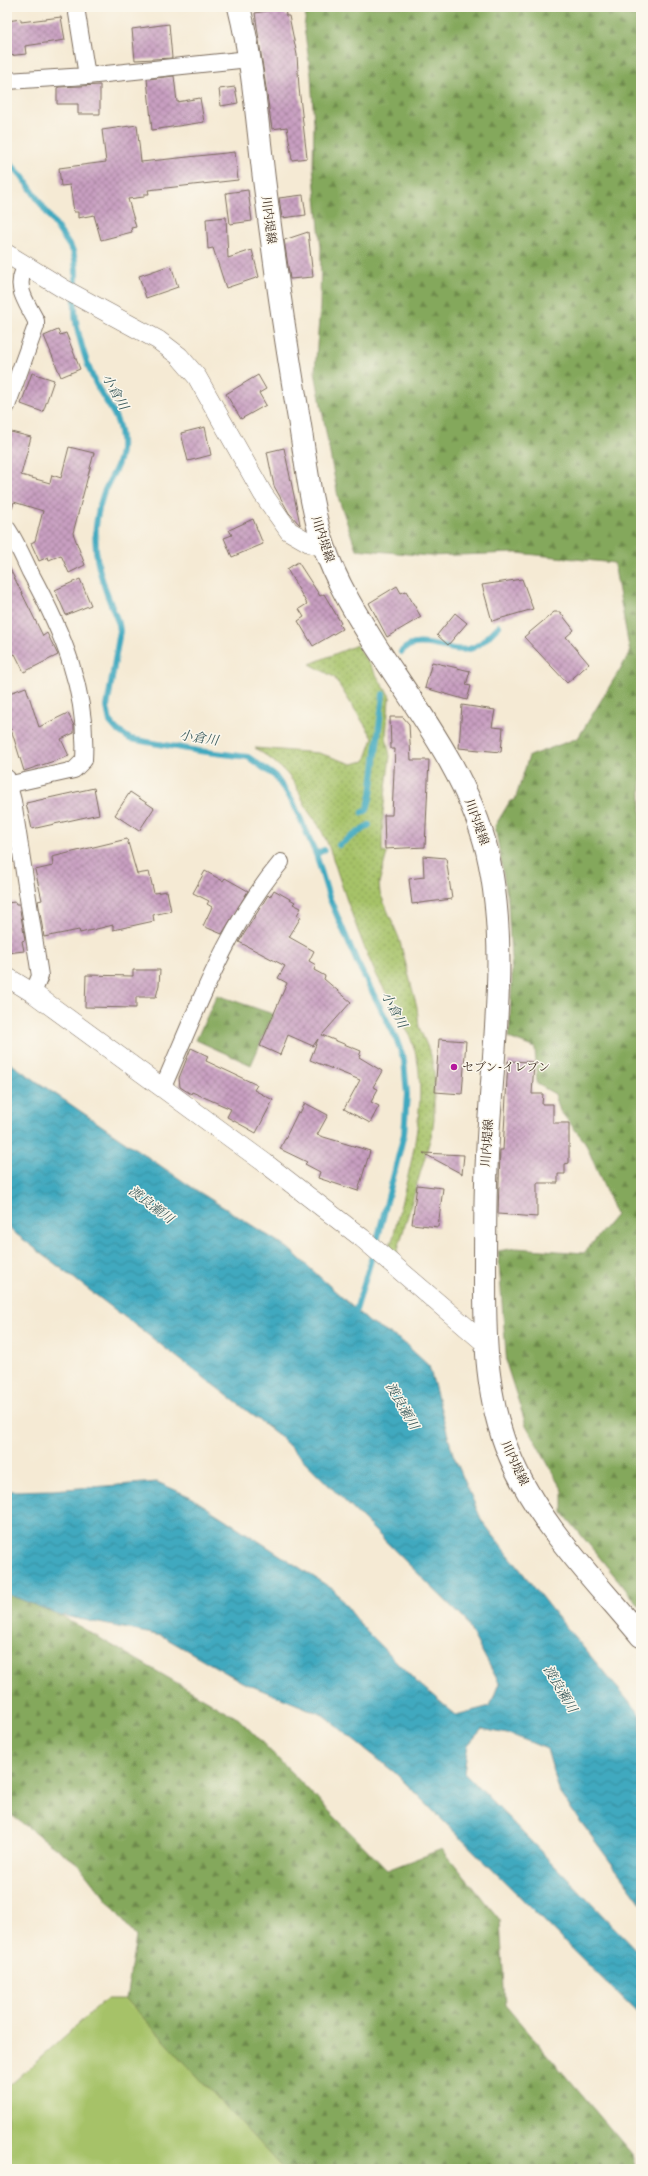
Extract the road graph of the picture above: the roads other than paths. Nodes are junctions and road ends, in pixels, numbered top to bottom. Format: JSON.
{"nodes":[{"id":1,"x":76,"y":7,"type":"edge"},
{"id":2,"x":239,"y":7,"type":"edge"},
{"id":3,"x":249,"y":59,"type":"junction"},
{"id":4,"x":87,"y":76,"type":"junction"},
{"id":5,"x":7,"y":82,"type":"edge"},
{"id":6,"x":7,"y":254,"type":"edge"},
{"id":7,"x":26,"y":266,"type":"junction"},
{"id":8,"x":7,"y":406,"type":"edge"},
{"id":9,"x":7,"y":528,"type":"edge"},
{"id":10,"x":324,"y":547,"type":"junction"},
{"id":11,"x":8,"y":783,"type":"edge"},
{"id":12,"x":281,"y":862,"type":"dead end"},
{"id":13,"x":7,"y":977,"type":"edge"},
{"id":14,"x":34,"y":993,"type":"junction"},
{"id":15,"x":163,"y":1087,"type":"junction"},
{"id":16,"x":486,"y":1344,"type":"junction"},
{"id":17,"x":641,"y":1636,"type":"edge"}],
"edges":[{"from":1,"to":4,"type":"street"},
{"from":2,"to":3,"type":"main road","name":"川内堤線"},
{"from":3,"to":4,"type":"street"},
{"from":3,"to":10,"type":"main road","name":"川内堤線"},
{"from":4,"to":5,"type":"street"},
{"from":6,"to":7,"type":"street"},
{"from":7,"to":8,"type":"street"},
{"from":7,"to":10,"type":"street"},
{"from":9,"to":11,"type":"street"},
{"from":10,"to":16,"type":"main road","name":"川内堤線"},
{"from":11,"to":14,"type":"street"},
{"from":12,"to":15,"type":"street"},
{"from":13,"to":14,"type":"street"},
{"from":14,"to":15,"type":"street"},
{"from":15,"to":16,"type":"street"},
{"from":16,"to":17,"type":"main road","name":"川内堤線"}]}
